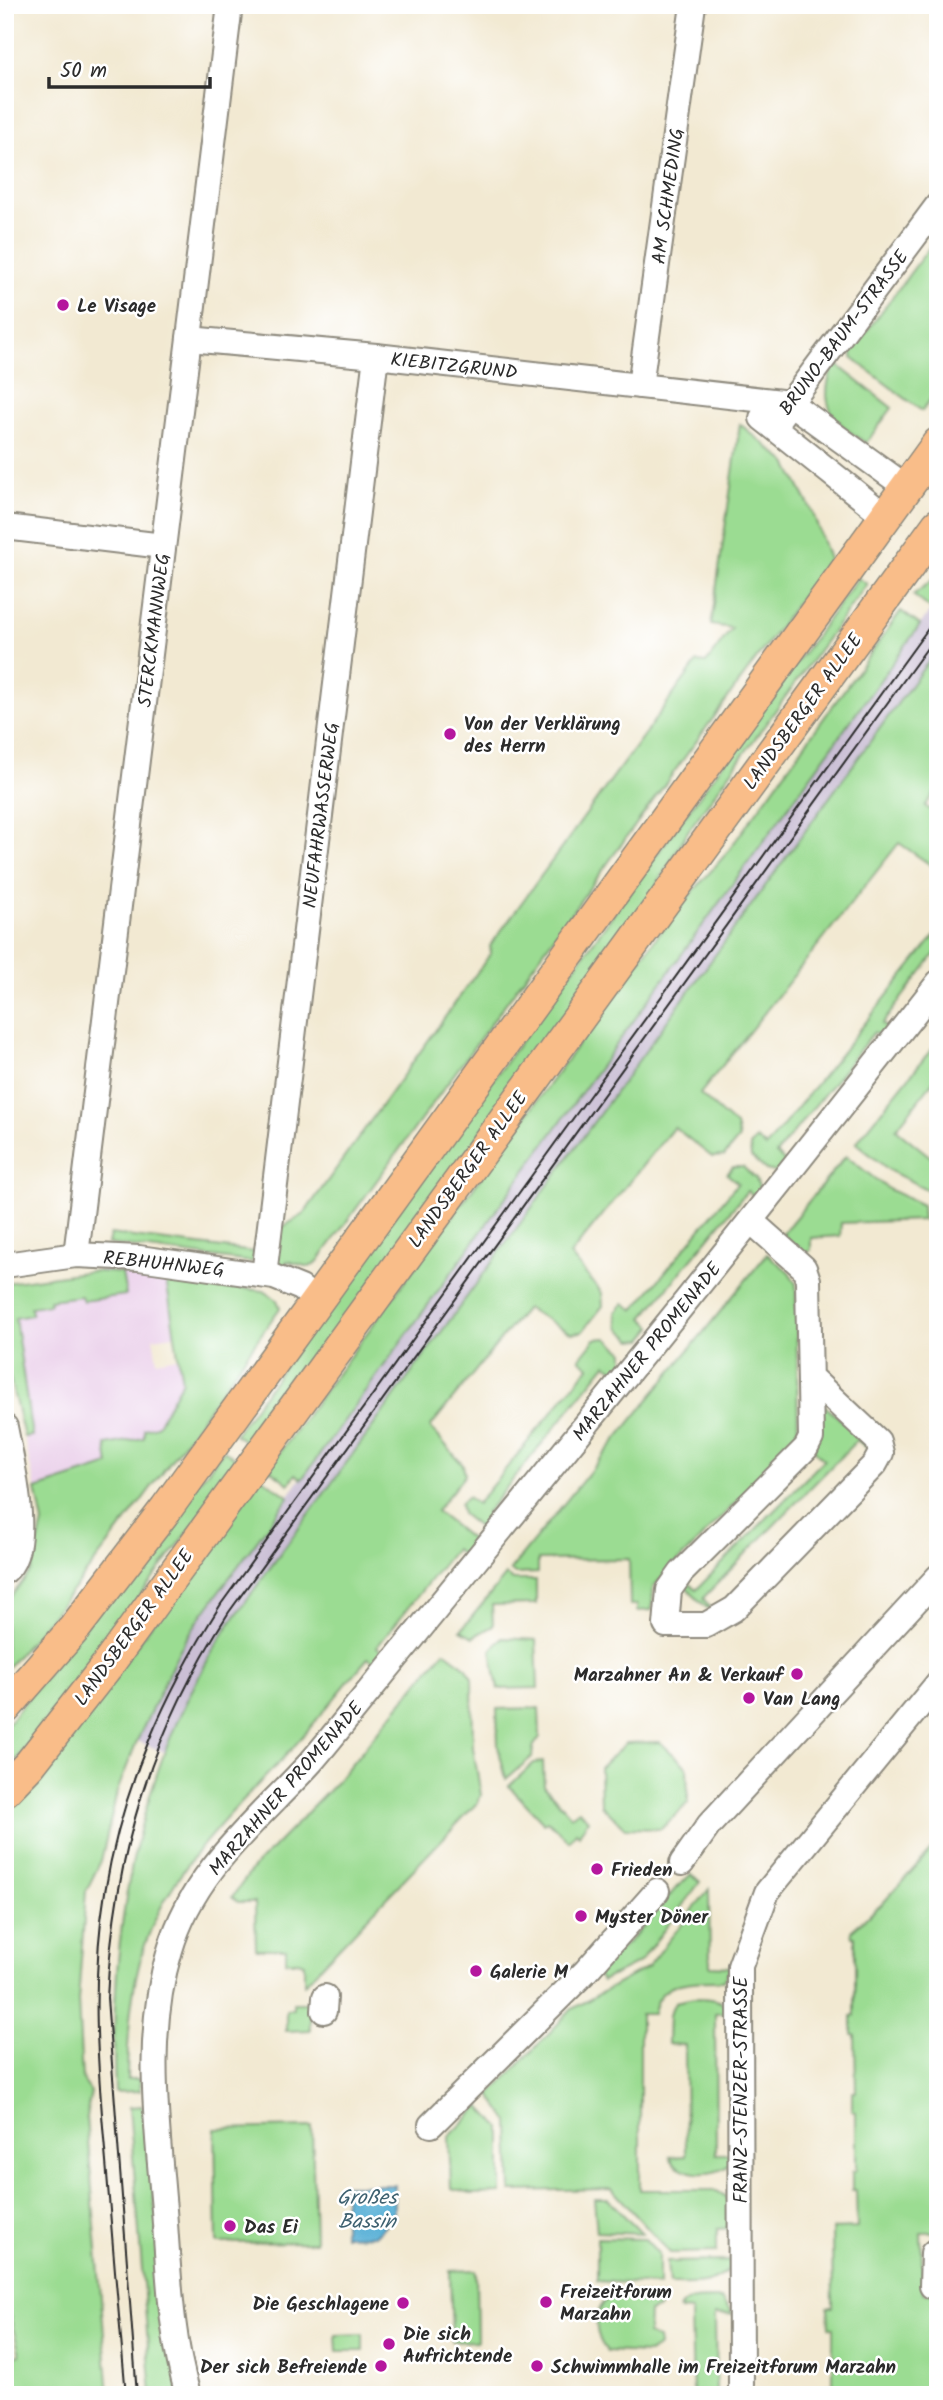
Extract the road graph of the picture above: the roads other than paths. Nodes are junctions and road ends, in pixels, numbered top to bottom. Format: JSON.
{"nodes":[{"id":1,"x":230,"y":5,"type":"edge"},
{"id":2,"x":694,"y":5,"type":"edge"},
{"id":3,"x":938,"y":205,"type":"edge"},
{"id":4,"x":189,"y":339,"type":"junction"},
{"id":5,"x":376,"y":356,"type":"junction"},
{"id":6,"x":640,"y":386,"type":"junction"},
{"id":7,"x":718,"y":395,"type":"junction"},
{"id":8,"x":790,"y":403,"type":"junction"},
{"id":9,"x":773,"y":426,"type":"junction"},
{"id":10,"x":938,"y":444,"type":"edge"},
{"id":11,"x":906,"y":487,"type":"junction"},
{"id":12,"x":938,"y":508,"type":"edge"},
{"id":13,"x":885,"y":516,"type":"junction"},
{"id":14,"x":5,"y":527,"type":"edge"},
{"id":15,"x":933,"y":540,"type":"edge"},
{"id":16,"x":163,"y":547,"type":"junction"},
{"id":17,"x":938,"y":983,"type":"edge"},
{"id":18,"x":751,"y":1221,"type":"junction"},
{"id":19,"x":76,"y":1255,"type":"junction"},
{"id":20,"x":5,"y":1265,"type":"edge"},
{"id":21,"x":264,"y":1275,"type":"junction"},
{"id":22,"x":317,"y":1301,"type":"junction"},
{"id":23,"x":810,"y":1377,"type":"junction"},
{"id":24,"x":5,"y":1427,"type":"edge"},
{"id":25,"x":5,"y":1571,"type":"edge"},
{"id":26,"x":938,"y":1577,"type":"edge"},
{"id":27,"x":938,"y":1683,"type":"edge"},
{"id":28,"x":5,"y":1708,"type":"edge"},
{"id":29,"x":5,"y":1790,"type":"edge"},
{"id":30,"x":682,"y":1863,"type":"dead end"},
{"id":31,"x":657,"y":1891,"type":"dead end"},
{"id":32,"x":431,"y":2125,"type":"dead end"},
{"id":33,"x":938,"y":2249,"type":"edge"},
{"id":34,"x":938,"y":2286,"type":"edge"},
{"id":35,"x":188,"y":2395,"type":"edge"},
{"id":36,"x":741,"y":2395,"type":"edge"}],
"edges":[{"from":1,"to":4,"type":"street","name":"STERCKMANNWEG"},
{"from":2,"to":6,"type":"street","name":"AM SCHMEDING"},
{"from":3,"to":8,"type":"street","name":"BRUNO-BAUM-STRASSE"},
{"from":4,"to":5,"type":"street","name":"KIEBITZGRUND"},
{"from":4,"to":16,"type":"street","name":"STERCKMANNWEG"},
{"from":5,"to":6,"type":"street","name":"KIEBITZGRUND"},
{"from":5,"to":21,"type":"street","name":"NEUFAHRWASSERWEG"},
{"from":6,"to":7,"type":"street","name":"KIEBITZGRUND"},
{"from":7,"to":8,"type":"street","name":"KIEBITZGRUND"},
{"from":7,"to":9,"type":"street","name":"KIEBITZGRUND"},
{"from":8,"to":9,"type":"street","name":"BRUNO-BAUM-STRASSE"},
{"from":8,"to":11,"type":"street","name":"KIEBITZGRUND"},
{"from":9,"to":13,"type":"street","name":"KIEBITZGRUND"},
{"from":10,"to":11,"type":"main road"},
{"from":11,"to":12,"type":"main road"},
{"from":11,"to":13,"type":"main road"},
{"from":13,"to":15,"type":"main road","name":"LANDSBERGER ALLEE"},
{"from":13,"to":22,"type":"main road"},
{"from":14,"to":16,"type":"street"},
{"from":15,"to":29,"type":"main road","name":"LANDSBERGER ALLEE"},
{"from":16,"to":19,"type":"street","name":"STERCKMANNWEG"},
{"from":17,"to":18,"type":"street","name":"MARZAHNER PROMENADE"},
{"from":18,"to":23,"type":"street"},
{"from":18,"to":35,"type":"street","name":"MARZAHNER PROMENADE"},
{"from":19,"to":20,"type":"street","name":"REBHUHNWEG"},
{"from":19,"to":21,"type":"street","name":"REBHUHNWEG"},
{"from":21,"to":22,"type":"street","name":"REBHUHNWEG"},
{"from":22,"to":28,"type":"main road"},
{"from":23,"to":23,"type":"street"},
{"from":24,"to":25,"type":"street"},
{"from":26,"to":30,"type":"street"},
{"from":27,"to":36,"type":"street","name":"FRANZ-STENZER-STRASSE"},
{"from":31,"to":32,"type":"street"},
{"from":33,"to":34,"type":"street"}]}
